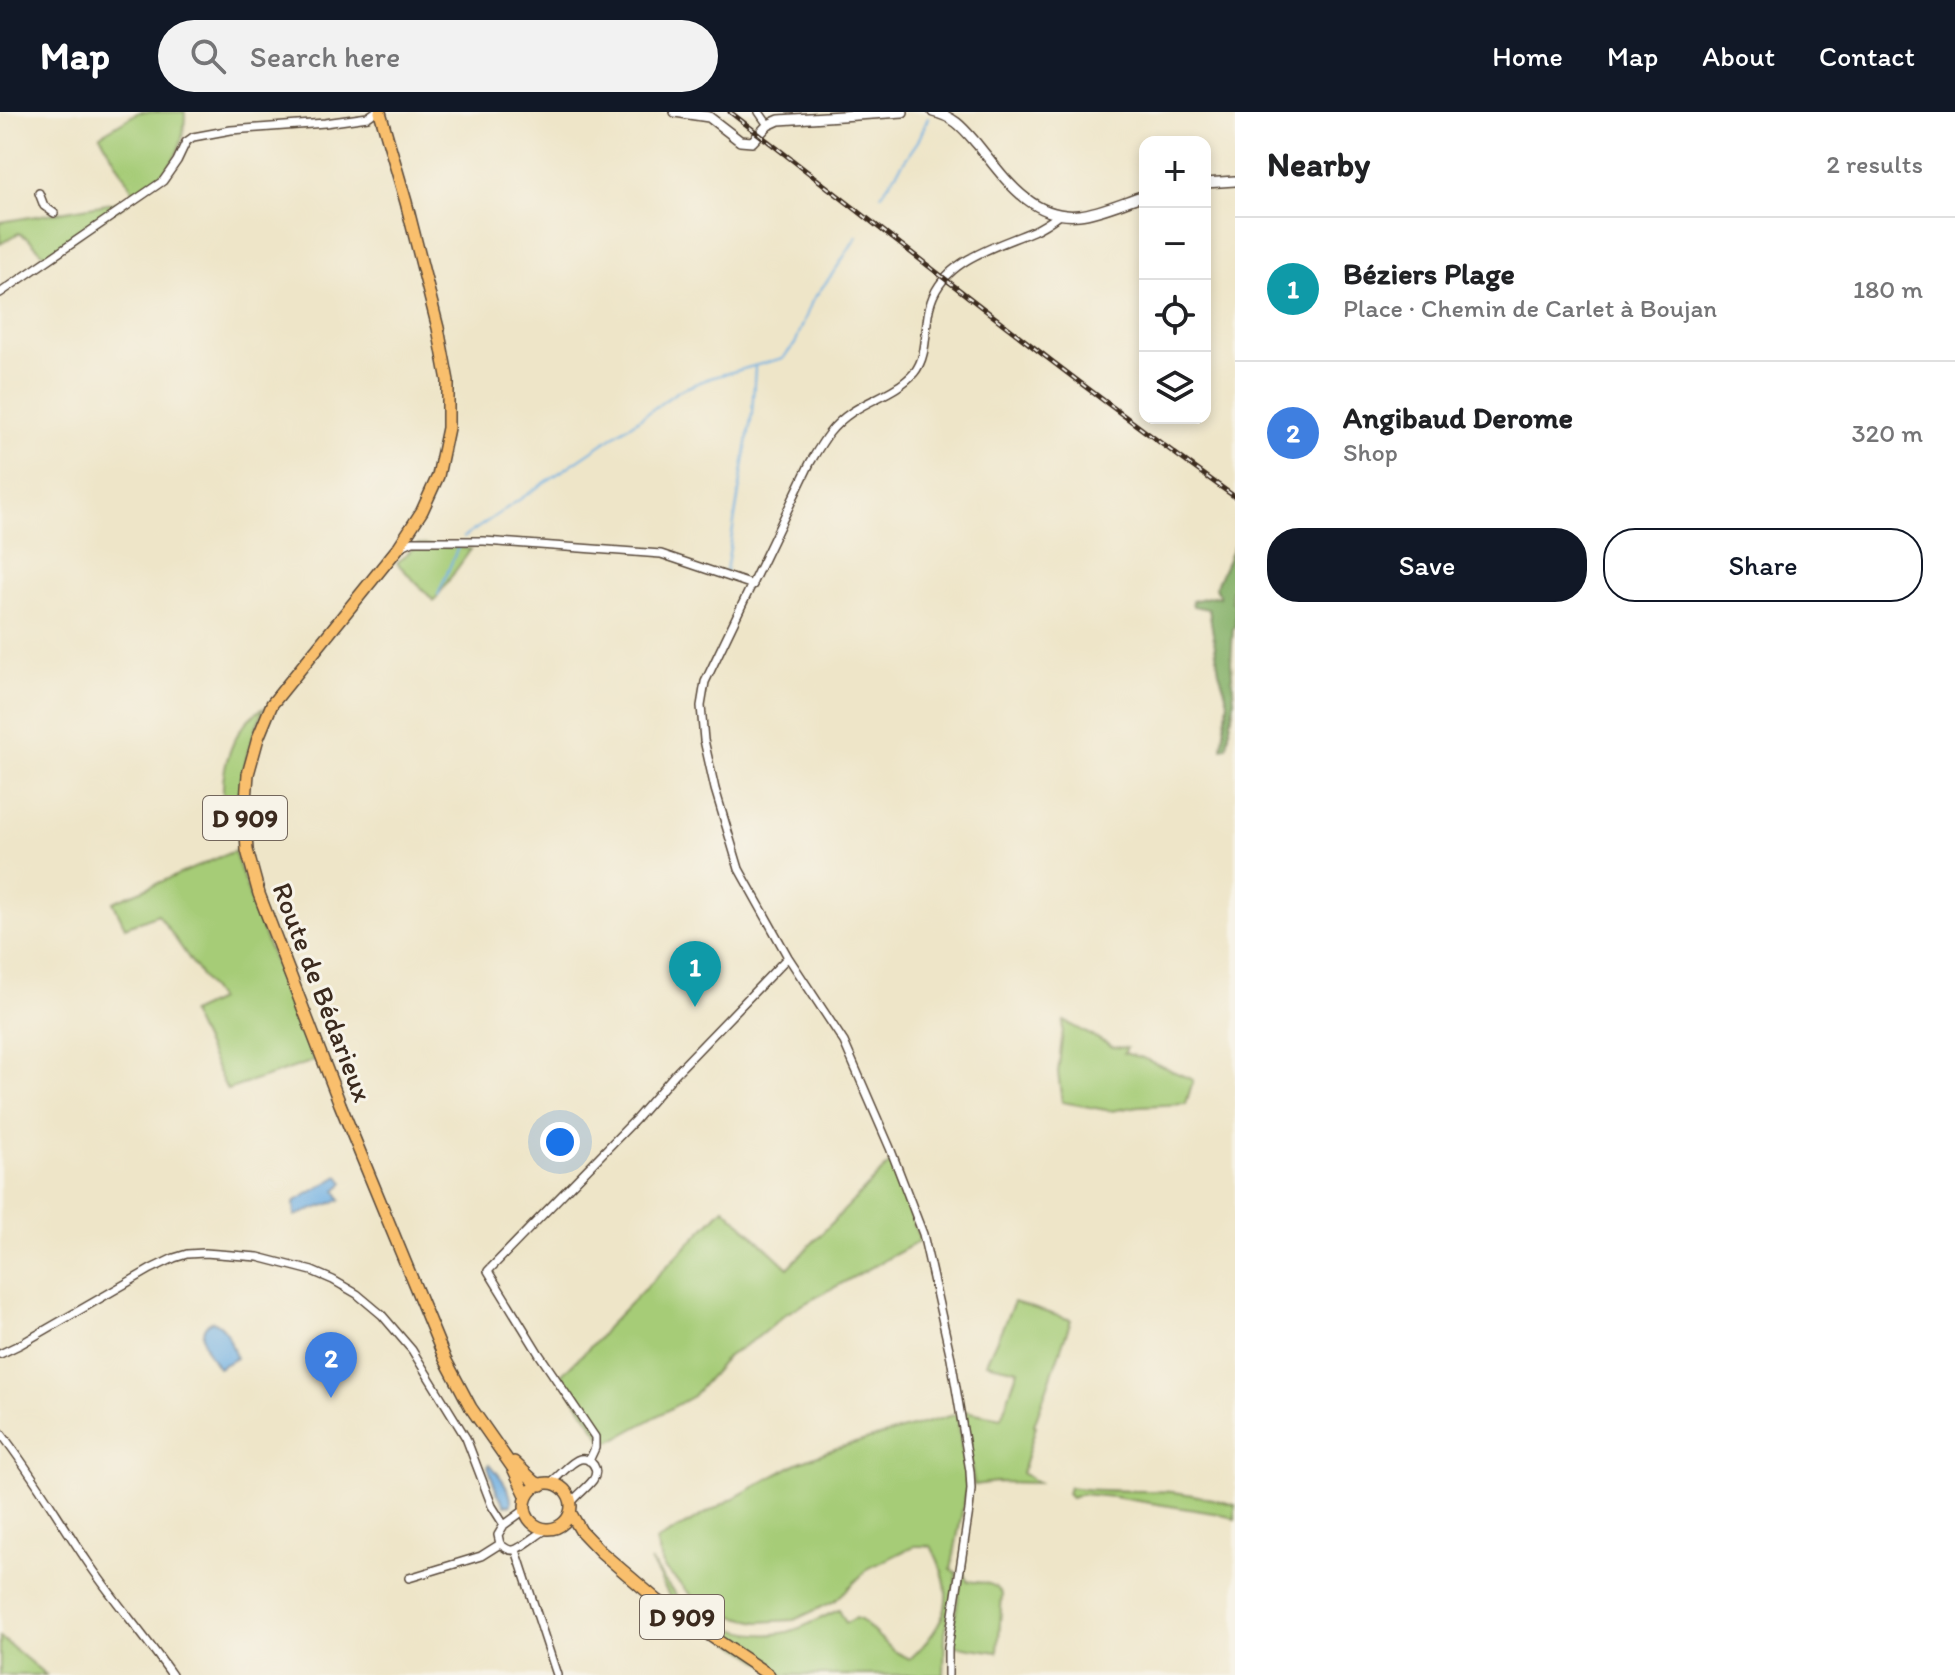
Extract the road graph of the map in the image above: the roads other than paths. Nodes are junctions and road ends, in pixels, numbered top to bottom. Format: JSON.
{"nodes":[{"id":1,"x":675,"y":112,"type":"edge"},
{"id":2,"x":759,"y":112,"type":"edge"},
{"id":3,"x":903,"y":112,"type":"edge"},
{"id":4,"x":933,"y":112,"type":"edge"},
{"id":5,"x":381,"y":113,"type":"edge"},
{"id":6,"x":768,"y":125,"type":"junction"},
{"id":7,"x":1235,"y":181,"type":"edge"},
{"id":8,"x":1211,"y":183,"type":"edge"},
{"id":9,"x":39,"y":193,"type":"dead end"},
{"id":10,"x":1139,"y":197,"type":"edge"},
{"id":11,"x":54,"y":213,"type":"dead end"},
{"id":12,"x":1059,"y":215,"type":"junction"},
{"id":13,"x":0,"y":293,"type":"edge"},
{"id":14,"x":398,"y":548,"type":"junction"},
{"id":15,"x":753,"y":585,"type":"junction"},
{"id":16,"x":788,"y":957,"type":"junction"},
{"id":17,"x":0,"y":1354,"type":"edge"},
{"id":18,"x":0,"y":1432,"type":"edge"},
{"id":19,"x":499,"y":1447,"type":"junction"},
{"id":20,"x":589,"y":1461,"type":"junction"},
{"id":21,"x":546,"y":1484,"type":"junction"},
{"id":22,"x":527,"y":1503,"type":"junction"},
{"id":23,"x":570,"y":1507,"type":"junction"},
{"id":24,"x":504,"y":1525,"type":"junction"},
{"id":25,"x":554,"y":1527,"type":"junction"},
{"id":26,"x":500,"y":1544,"type":"junction"},
{"id":27,"x":516,"y":1550,"type":"junction"},
{"id":28,"x":601,"y":1552,"type":"junction"},
{"id":29,"x":409,"y":1578,"type":"dead end"},
{"id":30,"x":172,"y":1675,"type":"edge"},
{"id":31,"x":557,"y":1675,"type":"edge"},
{"id":32,"x":769,"y":1675,"type":"edge"},
{"id":33,"x":948,"y":1675,"type":"edge"}],
"edges":[{"from":1,"to":6,"type":"street"},
{"from":2,"to":6,"type":"street"},
{"from":3,"to":6,"type":"street"},
{"from":4,"to":12,"type":"street"},
{"from":5,"to":13,"type":"street"},
{"from":5,"to":14,"type":"main road","name":"Route de Bédarieux","number":"D 909"},
{"from":7,"to":8,"type":"street"},
{"from":9,"to":11,"type":"street"},
{"from":10,"to":12,"type":"street"},
{"from":12,"to":15,"type":"street"},
{"from":14,"to":15,"type":"street"},
{"from":14,"to":19,"type":"main road","name":"Route de Bédarieux","number":"D 909"},
{"from":15,"to":16,"type":"street"},
{"from":16,"to":20,"type":"street"},
{"from":16,"to":33,"type":"street"},
{"from":17,"to":24,"type":"street"},
{"from":18,"to":30,"type":"street"},
{"from":19,"to":21,"type":"main road","name":"Route de Bédarieux","number":"D 909"},
{"from":19,"to":22,"type":"main road","name":"Route de Bédarieux","number":"D 909"},
{"from":20,"to":21,"type":"street"},
{"from":20,"to":23,"type":"street"},
{"from":21,"to":22,"type":"main road"},
{"from":21,"to":23,"type":"main road"},
{"from":22,"to":24,"type":"street"},
{"from":22,"to":25,"type":"main road"},
{"from":23,"to":25,"type":"main road"},
{"from":23,"to":28,"type":"main road","number":"D 909"},
{"from":24,"to":26,"type":"street"},
{"from":25,"to":27,"type":"street"},
{"from":25,"to":28,"type":"main road","number":"D 909"},
{"from":26,"to":27,"type":"street"},
{"from":26,"to":29,"type":"street"},
{"from":27,"to":31,"type":"street"},
{"from":28,"to":32,"type":"main road","number":"D 909"}]}
